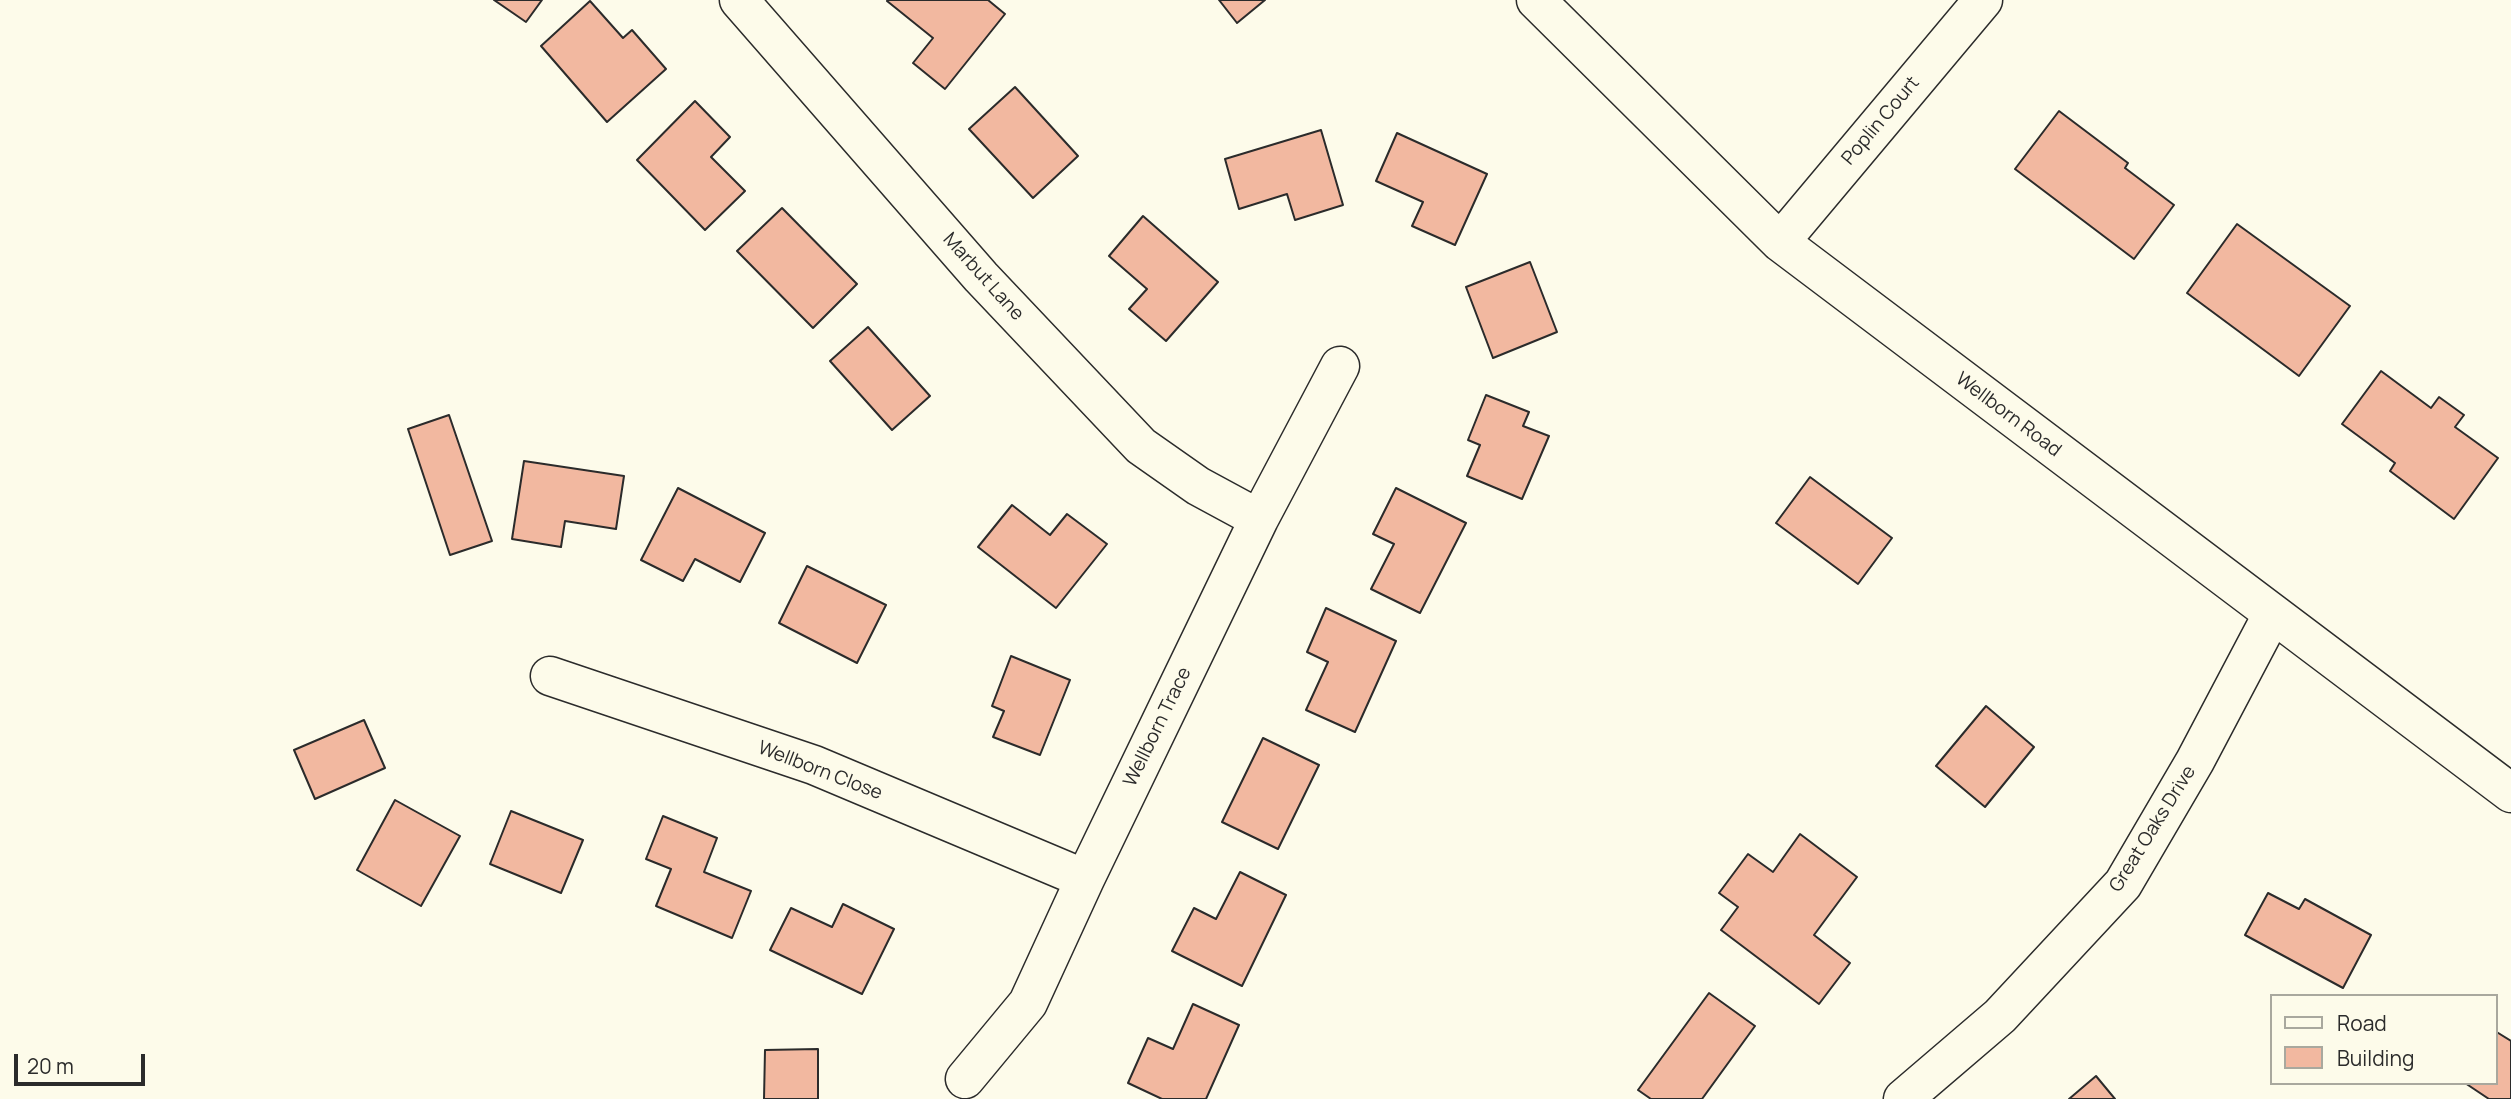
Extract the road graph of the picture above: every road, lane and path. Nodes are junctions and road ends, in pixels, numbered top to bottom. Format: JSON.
{"nodes":[{"id":1,"x":739,"y":0,"type":"edge"},
{"id":2,"x":1536,"y":0,"type":"edge"},
{"id":3,"x":1983,"y":0,"type":"edge"},
{"id":4,"x":1780,"y":243,"type":"junction"},
{"id":5,"x":1340,"y":366,"type":"dead end"},
{"id":6,"x":1259,"y":519,"type":"junction"},
{"id":7,"x":2273,"y":615,"type":"junction"},
{"id":8,"x":550,"y":676,"type":"dead end"},
{"id":9,"x":2511,"y":793,"type":"edge"},
{"id":10,"x":1084,"y":879,"type":"junction"},
{"id":11,"x":965,"y":1079,"type":"dead end"},
{"id":12,"x":1903,"y":1099,"type":"edge"}],
"edges":[{"from":1,"to":6,"type":"street","name":"Marbut Lane"},
{"from":2,"to":4,"type":"street","name":"Wellborn Road"},
{"from":3,"to":4,"type":"street","name":"Poplin Court"},
{"from":4,"to":7,"type":"street","name":"Wellborn Road"},
{"from":5,"to":6,"type":"street","name":"Wellborn Trace"},
{"from":6,"to":10,"type":"street","name":"Wellborn Trace"},
{"from":7,"to":9,"type":"street","name":"Wellborn Road"},
{"from":7,"to":12,"type":"street","name":"Great Oaks Drive"},
{"from":8,"to":10,"type":"street","name":"Wellborn Close"},
{"from":10,"to":11,"type":"street","name":"Wellborn Trace"}]}
